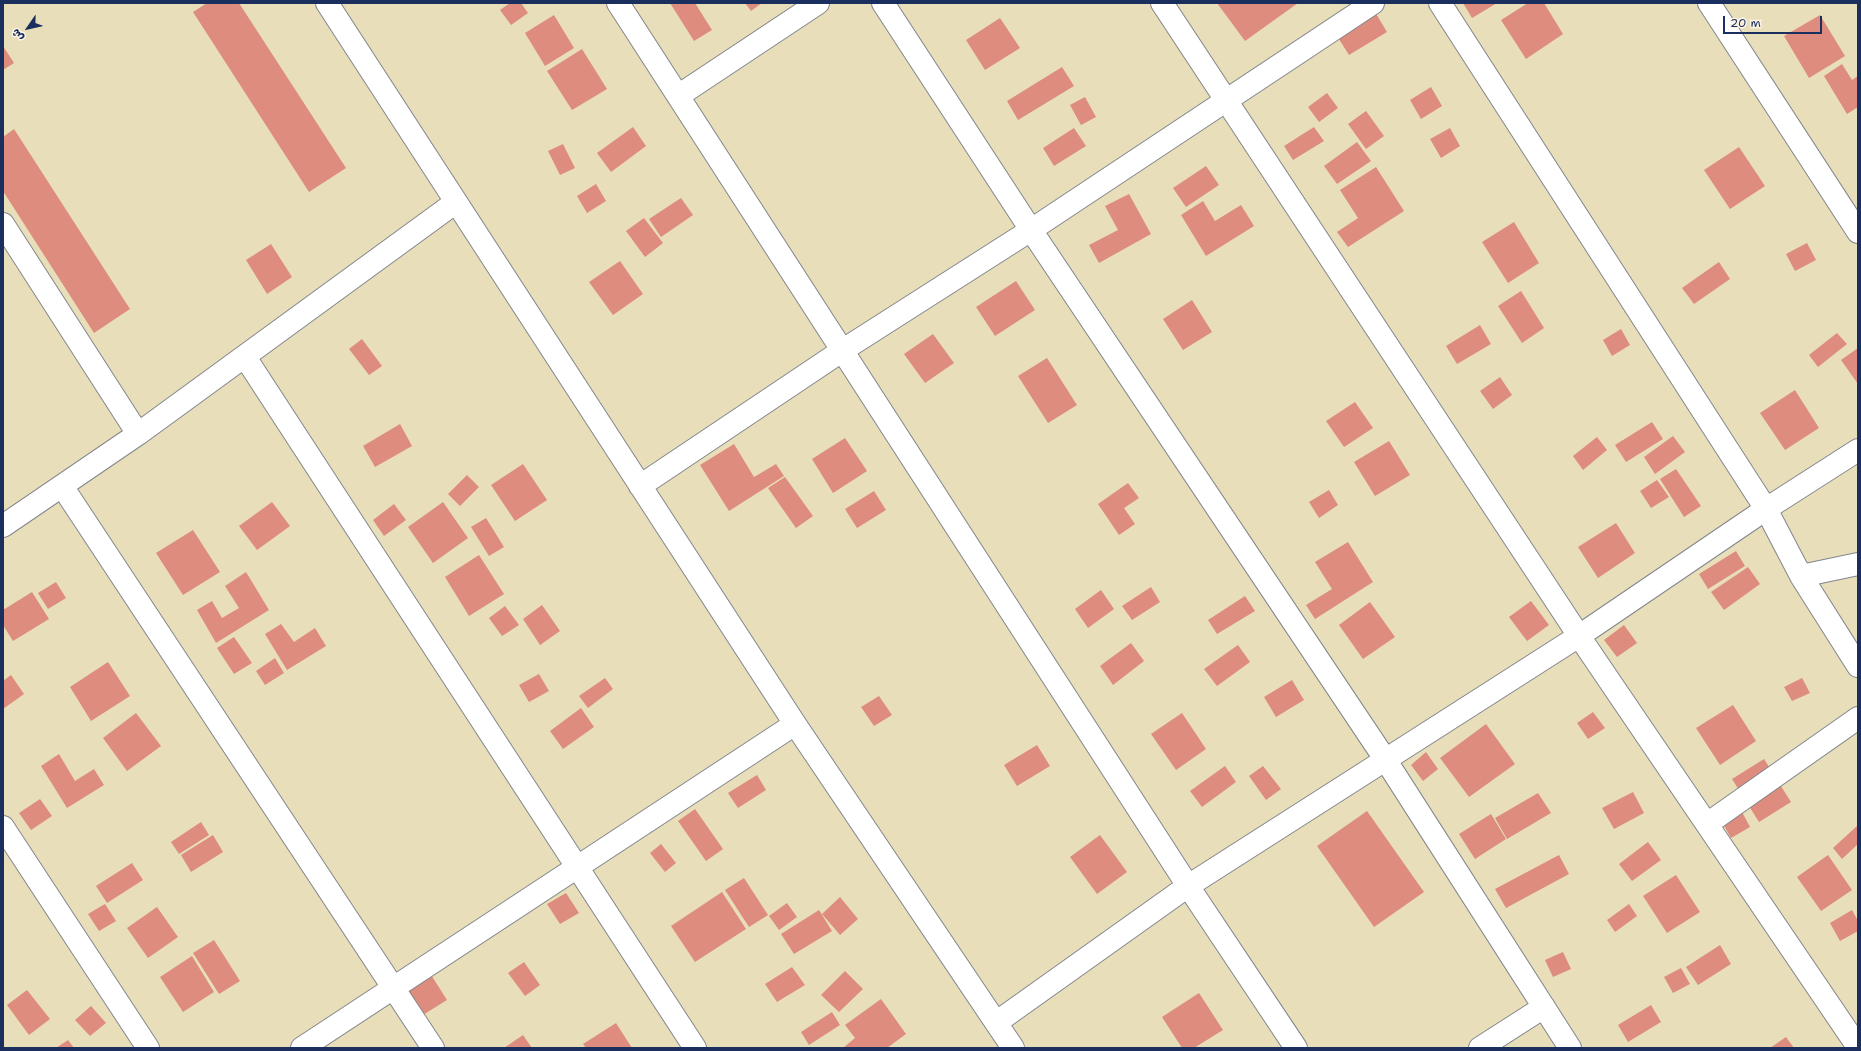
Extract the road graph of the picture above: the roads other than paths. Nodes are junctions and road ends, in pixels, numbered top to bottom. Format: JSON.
{"nodes":[{"id":1,"x":328,"y":3,"type":"edge"},
{"id":2,"x":618,"y":3,"type":"edge"},
{"id":3,"x":818,"y":3,"type":"edge"},
{"id":4,"x":883,"y":3,"type":"edge"},
{"id":5,"x":1162,"y":3,"type":"edge"},
{"id":6,"x":1373,"y":3,"type":"edge"},
{"id":7,"x":1440,"y":3,"type":"edge"},
{"id":8,"x":1709,"y":3,"type":"edge"},
{"id":9,"x":678,"y":96,"type":"junction"},
{"id":10,"x":1226,"y":100,"type":"junction"},
{"id":11,"x":456,"y":202,"type":"junction"},
{"id":12,"x":3,"y":224,"type":"edge"},
{"id":13,"x":1031,"y":230,"type":"junction"},
{"id":14,"x":1858,"y":232,"type":"edge"},
{"id":15,"x":843,"y":350,"type":"junction"},
{"id":16,"x":245,"y":357,"type":"junction"},
{"id":17,"x":138,"y":434,"type":"junction"},
{"id":18,"x":1858,"y":450,"type":"edge"},
{"id":19,"x":62,"y":486,"type":"junction"},
{"id":20,"x":640,"y":486,"type":"junction"},
{"id":21,"x":1766,"y":509,"type":"junction"},
{"id":22,"x":3,"y":526,"type":"edge"},
{"id":23,"x":1858,"y":564,"type":"edge"},
{"id":24,"x":1801,"y":576,"type":"junction"},
{"id":25,"x":1579,"y":636,"type":"junction"},
{"id":26,"x":1858,"y":666,"type":"edge"},
{"id":27,"x":1858,"y":718,"type":"edge"},
{"id":28,"x":795,"y":724,"type":"junction"},
{"id":29,"x":1385,"y":759,"type":"junction"},
{"id":30,"x":1707,"y":824,"type":"junction"},
{"id":31,"x":3,"y":827,"type":"edge"},
{"id":32,"x":578,"y":867,"type":"junction"},
{"id":33,"x":1188,"y":886,"type":"junction"},
{"id":34,"x":395,"y":988,"type":"junction"},
{"id":35,"x":1544,"y":1007,"type":"junction"},
{"id":36,"x":997,"y":1022,"type":"junction"},
{"id":37,"x":1858,"y":1047,"type":"edge"},
{"id":38,"x":148,"y":1048,"type":"edge"},
{"id":39,"x":302,"y":1048,"type":"edge"},
{"id":40,"x":433,"y":1048,"type":"edge"},
{"id":41,"x":695,"y":1048,"type":"edge"},
{"id":42,"x":1013,"y":1048,"type":"edge"},
{"id":43,"x":1296,"y":1048,"type":"edge"},
{"id":44,"x":1480,"y":1048,"type":"edge"},
{"id":45,"x":1570,"y":1048,"type":"edge"}],
"edges":[{"from":1,"to":11,"type":"street"},
{"from":2,"to":9,"type":"street"},
{"from":3,"to":9,"type":"street"},
{"from":4,"to":13,"type":"street"},
{"from":5,"to":10,"type":"street"},
{"from":6,"to":10,"type":"street"},
{"from":7,"to":21,"type":"street"},
{"from":8,"to":14,"type":"street"},
{"from":9,"to":15,"type":"street"},
{"from":10,"to":13,"type":"street"},
{"from":10,"to":25,"type":"street"},
{"from":11,"to":16,"type":"street"},
{"from":11,"to":20,"type":"street"},
{"from":12,"to":17,"type":"street"},
{"from":13,"to":15,"type":"street"},
{"from":13,"to":29,"type":"street"},
{"from":15,"to":20,"type":"street"},
{"from":15,"to":33,"type":"street"},
{"from":16,"to":17,"type":"street"},
{"from":16,"to":32,"type":"street"},
{"from":17,"to":19,"type":"street"},
{"from":18,"to":21,"type":"street"},
{"from":19,"to":22,"type":"street"},
{"from":19,"to":34,"type":"street"},
{"from":20,"to":28,"type":"street"},
{"from":21,"to":24,"type":"street"},
{"from":21,"to":25,"type":"street"},
{"from":23,"to":24,"type":"street"},
{"from":24,"to":26,"type":"street"},
{"from":25,"to":29,"type":"street"},
{"from":25,"to":30,"type":"street"},
{"from":27,"to":30,"type":"street"},
{"from":28,"to":32,"type":"street"},
{"from":28,"to":36,"type":"street"},
{"from":29,"to":33,"type":"street"},
{"from":29,"to":35,"type":"street"},
{"from":30,"to":37,"type":"street"},
{"from":31,"to":38,"type":"street"},
{"from":32,"to":34,"type":"street"},
{"from":32,"to":41,"type":"street"},
{"from":33,"to":36,"type":"street"},
{"from":33,"to":43,"type":"street"},
{"from":34,"to":39,"type":"street"},
{"from":34,"to":40,"type":"street"},
{"from":35,"to":44,"type":"street"},
{"from":35,"to":45,"type":"street"},
{"from":36,"to":42,"type":"street"}]}
